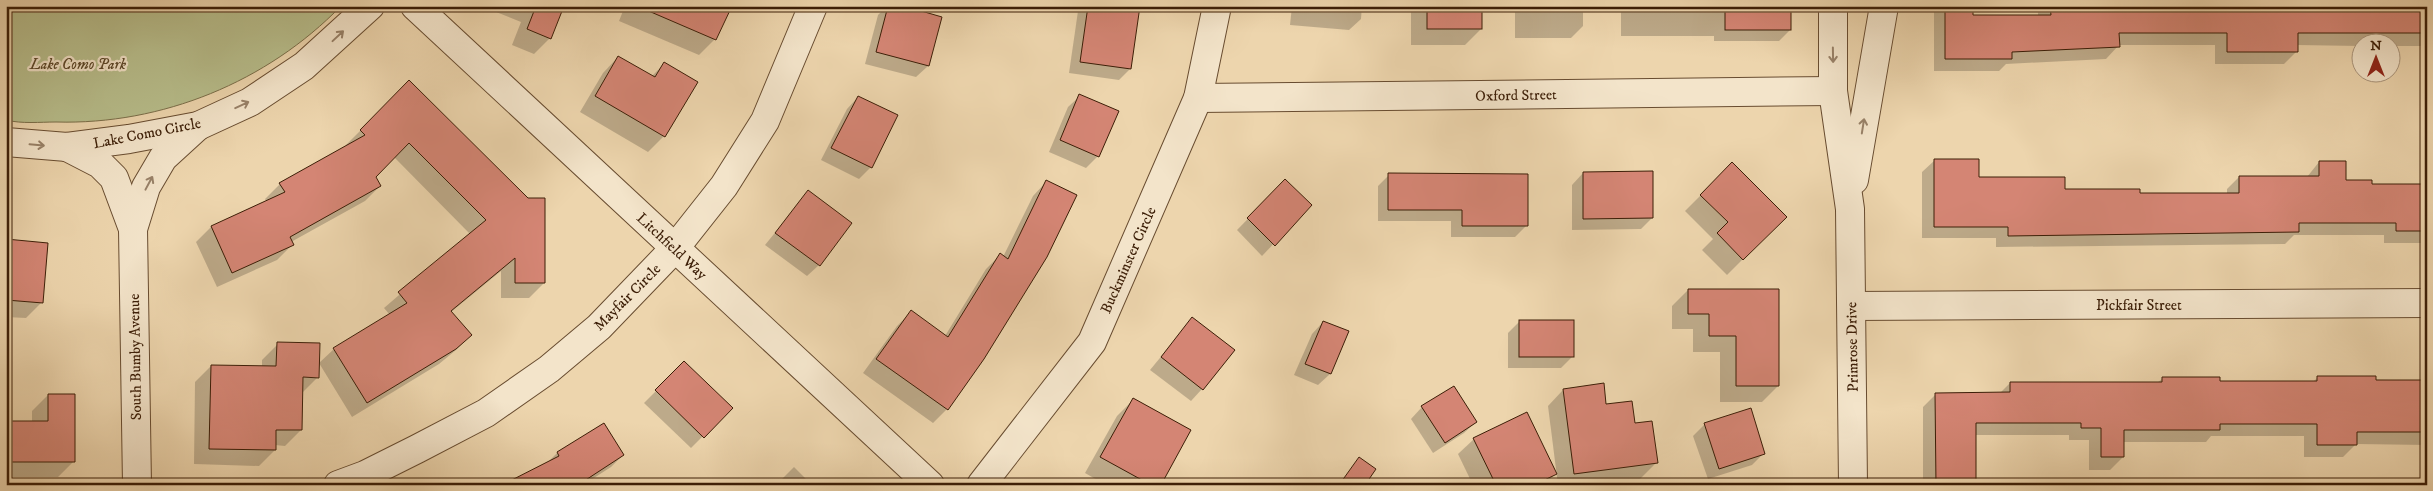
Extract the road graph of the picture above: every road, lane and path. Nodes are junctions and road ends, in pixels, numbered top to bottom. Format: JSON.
{"nodes":[{"id":1,"x":370,"y":6,"type":"edge"},
{"id":2,"x":415,"y":6,"type":"edge"},
{"id":3,"x":813,"y":6,"type":"edge"},
{"id":4,"x":1218,"y":6,"type":"edge"},
{"id":5,"x":1833,"y":6,"type":"edge"},
{"id":6,"x":1884,"y":6,"type":"edge"},
{"id":7,"x":1834,"y":91,"type":"junction"},
{"id":8,"x":1198,"y":98,"type":"junction"},
{"id":9,"x":198,"y":126,"type":"junction"},
{"id":10,"x":6,"y":142,"type":"edge"},
{"id":11,"x":67,"y":148,"type":"junction"},
{"id":12,"x":1850,"y":209,"type":"junction"},
{"id":13,"x":133,"y":229,"type":"junction"},
{"id":14,"x":675,"y":248,"type":"junction"},
{"id":15,"x":2427,"y":303,"type":"edge"},
{"id":16,"x":1852,"y":306,"type":"junction"},
{"id":17,"x":137,"y":485,"type":"edge"},
{"id":18,"x":338,"y":485,"type":"edge"},
{"id":19,"x":930,"y":485,"type":"edge"},
{"id":20,"x":981,"y":485,"type":"edge"},
{"id":21,"x":1854,"y":485,"type":"edge"}],
"edges":[{"from":9,"to":1,"type":"street","name":"Lake Como Circle","one_way":true},
{"from":2,"to":14,"type":"street","name":"Litchfield Way"},
{"from":3,"to":14,"type":"street","name":"Mayfair Circle"},
{"from":4,"to":8,"type":"street","name":"Buckminster Circle"},
{"from":5,"to":7,"type":"street","name":"Primrose Drive","one_way":true},
{"from":12,"to":6,"type":"street","name":"Primrose Drive","one_way":true},
{"from":7,"to":8,"type":"street","name":"Oxford Street"},
{"from":7,"to":12,"type":"street","name":"Primrose Drive"},
{"from":8,"to":20,"type":"street","name":"Buckminster Circle"},
{"from":9,"to":11,"type":"street","name":"Lake Como Circle"},
{"from":13,"to":9,"type":"street","name":"South Bumby Avenue","one_way":true},
{"from":10,"to":11,"type":"street","name":"Lake Como Circle","one_way":true},
{"from":11,"to":13,"type":"street","name":"South Bumby Avenue"},
{"from":12,"to":16,"type":"street","name":"Primrose Drive"},
{"from":13,"to":17,"type":"street","name":"South Bumby Avenue"},
{"from":14,"to":18,"type":"street","name":"Mayfair Circle"},
{"from":14,"to":19,"type":"street","name":"Litchfield Way"},
{"from":15,"to":16,"type":"street","name":"Pickfair Street"},
{"from":16,"to":21,"type":"street","name":"Primrose Drive"}]}
